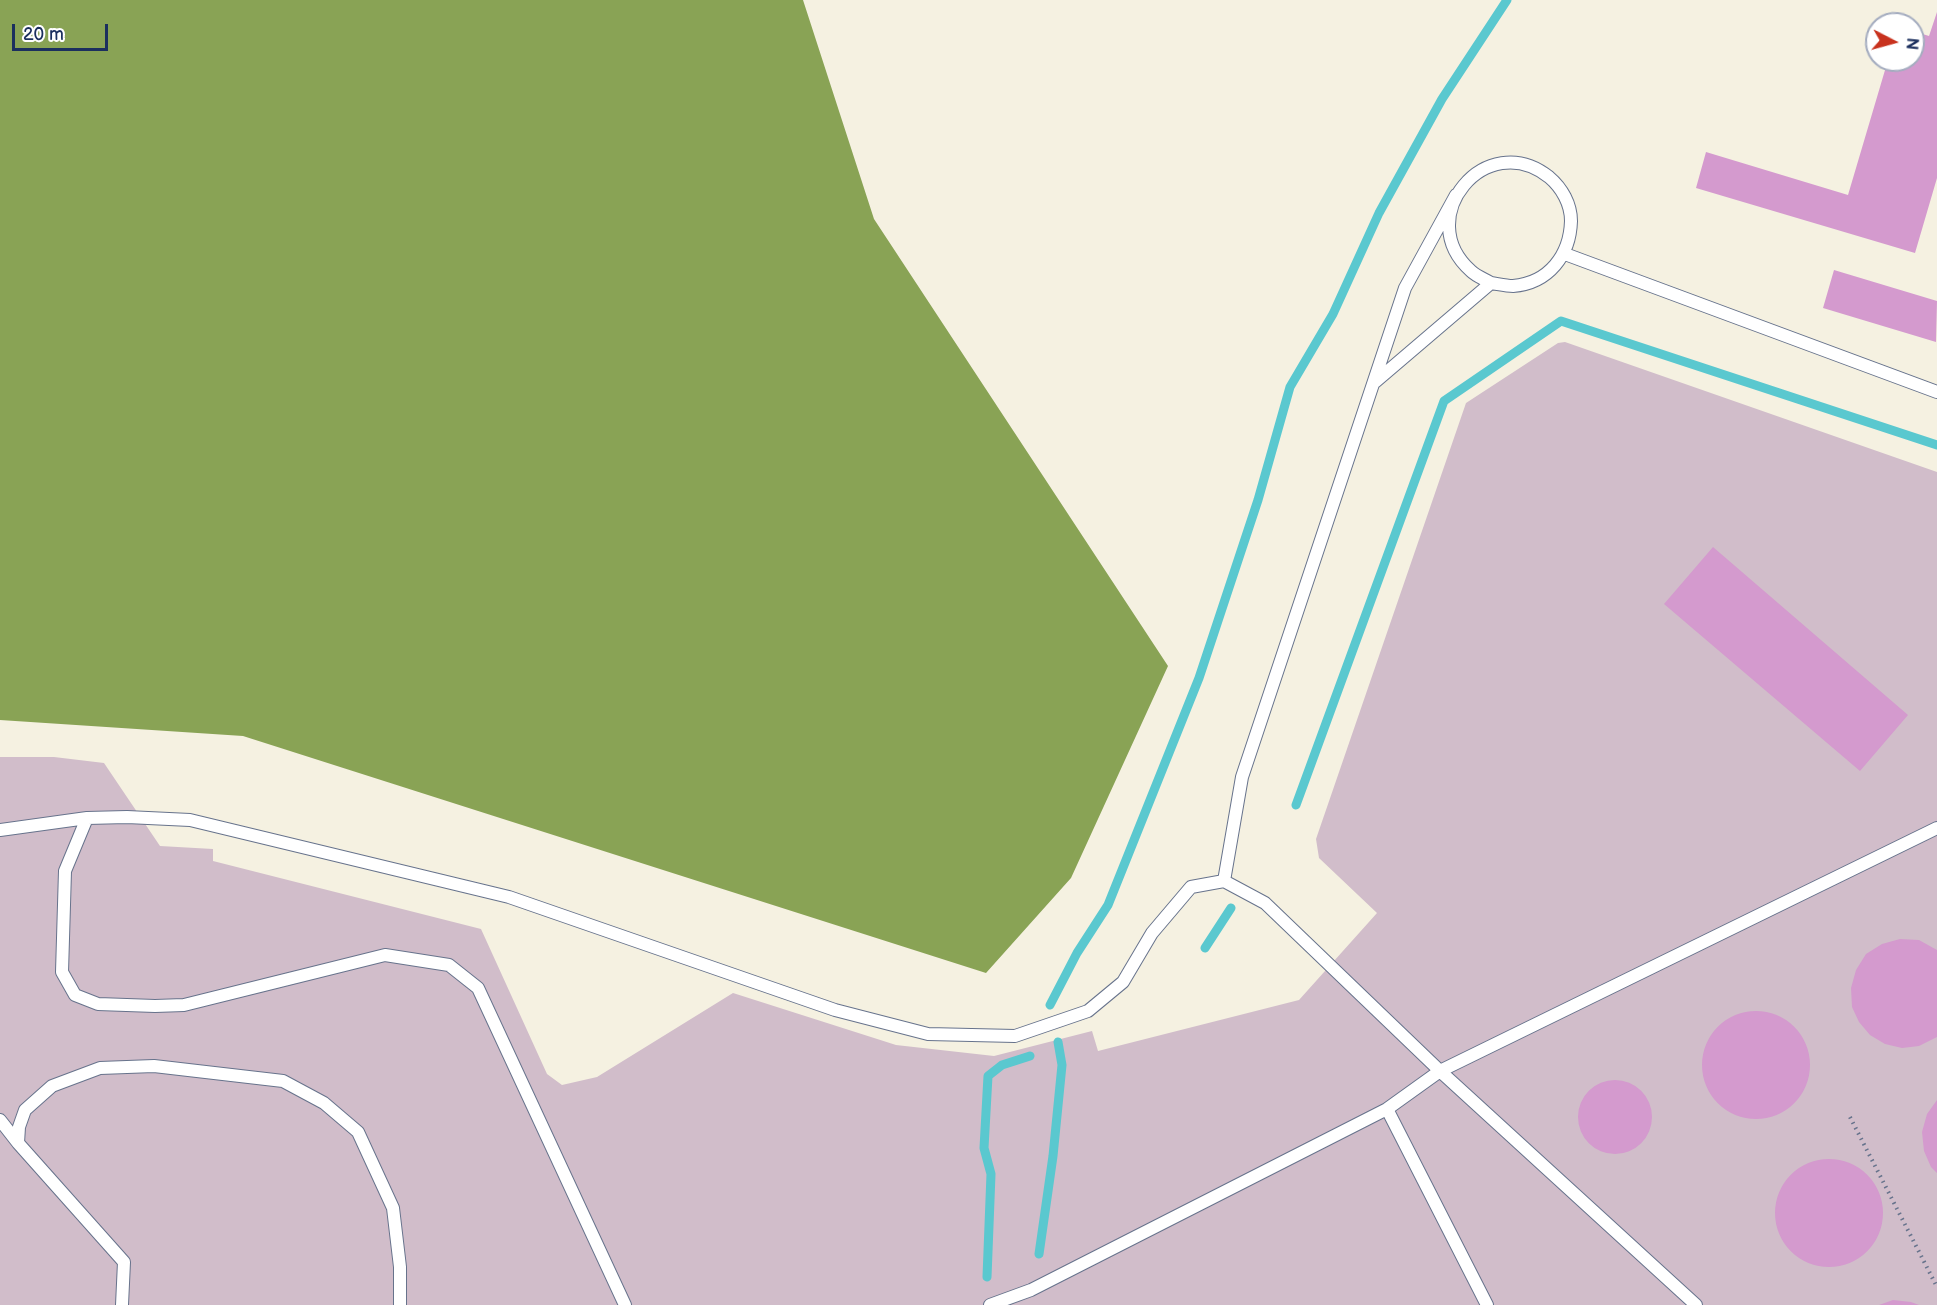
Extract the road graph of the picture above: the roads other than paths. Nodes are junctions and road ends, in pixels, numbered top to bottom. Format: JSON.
{"nodes":[{"id":1,"x":1456,"y":195,"type":"junction"},
{"id":2,"x":1564,"y":254,"type":"junction"},
{"id":3,"x":1491,"y":283,"type":"junction"},
{"id":4,"x":1373,"y":384,"type":"junction"},
{"id":5,"x":1937,"y":392,"type":"edge"},
{"id":6,"x":87,"y":818,"type":"junction"},
{"id":7,"x":1937,"y":828,"type":"edge"},
{"id":8,"x":0,"y":830,"type":"edge"},
{"id":9,"x":1224,"y":881,"type":"junction"},
{"id":10,"x":1440,"y":1071,"type":"junction"},
{"id":11,"x":1387,"y":1109,"type":"junction"},
{"id":12,"x":0,"y":1120,"type":"edge"},
{"id":13,"x":18,"y":1143,"type":"junction"},
{"id":14,"x":122,"y":1305,"type":"edge"},
{"id":15,"x":400,"y":1305,"type":"edge"},
{"id":16,"x":626,"y":1305,"type":"edge"},
{"id":17,"x":990,"y":1305,"type":"edge"},
{"id":18,"x":1486,"y":1305,"type":"edge"},
{"id":19,"x":1696,"y":1305,"type":"edge"}],
"edges":[{"from":1,"to":2,"type":"lane"},
{"from":1,"to":3,"type":"lane"},
{"from":1,"to":4,"type":"lane"},
{"from":2,"to":3,"type":"lane"},
{"from":2,"to":5,"type":"lane"},
{"from":3,"to":4,"type":"lane"},
{"from":4,"to":9,"type":"lane"},
{"from":6,"to":8,"type":"lane"},
{"from":6,"to":9,"type":"lane"},
{"from":6,"to":16,"type":"lane"},
{"from":7,"to":10,"type":"lane"},
{"from":9,"to":10,"type":"lane"},
{"from":10,"to":11,"type":"lane"},
{"from":10,"to":19,"type":"lane"},
{"from":11,"to":17,"type":"lane"},
{"from":11,"to":18,"type":"lane"},
{"from":12,"to":13,"type":"lane"},
{"from":13,"to":14,"type":"lane"},
{"from":13,"to":15,"type":"lane"}]}
